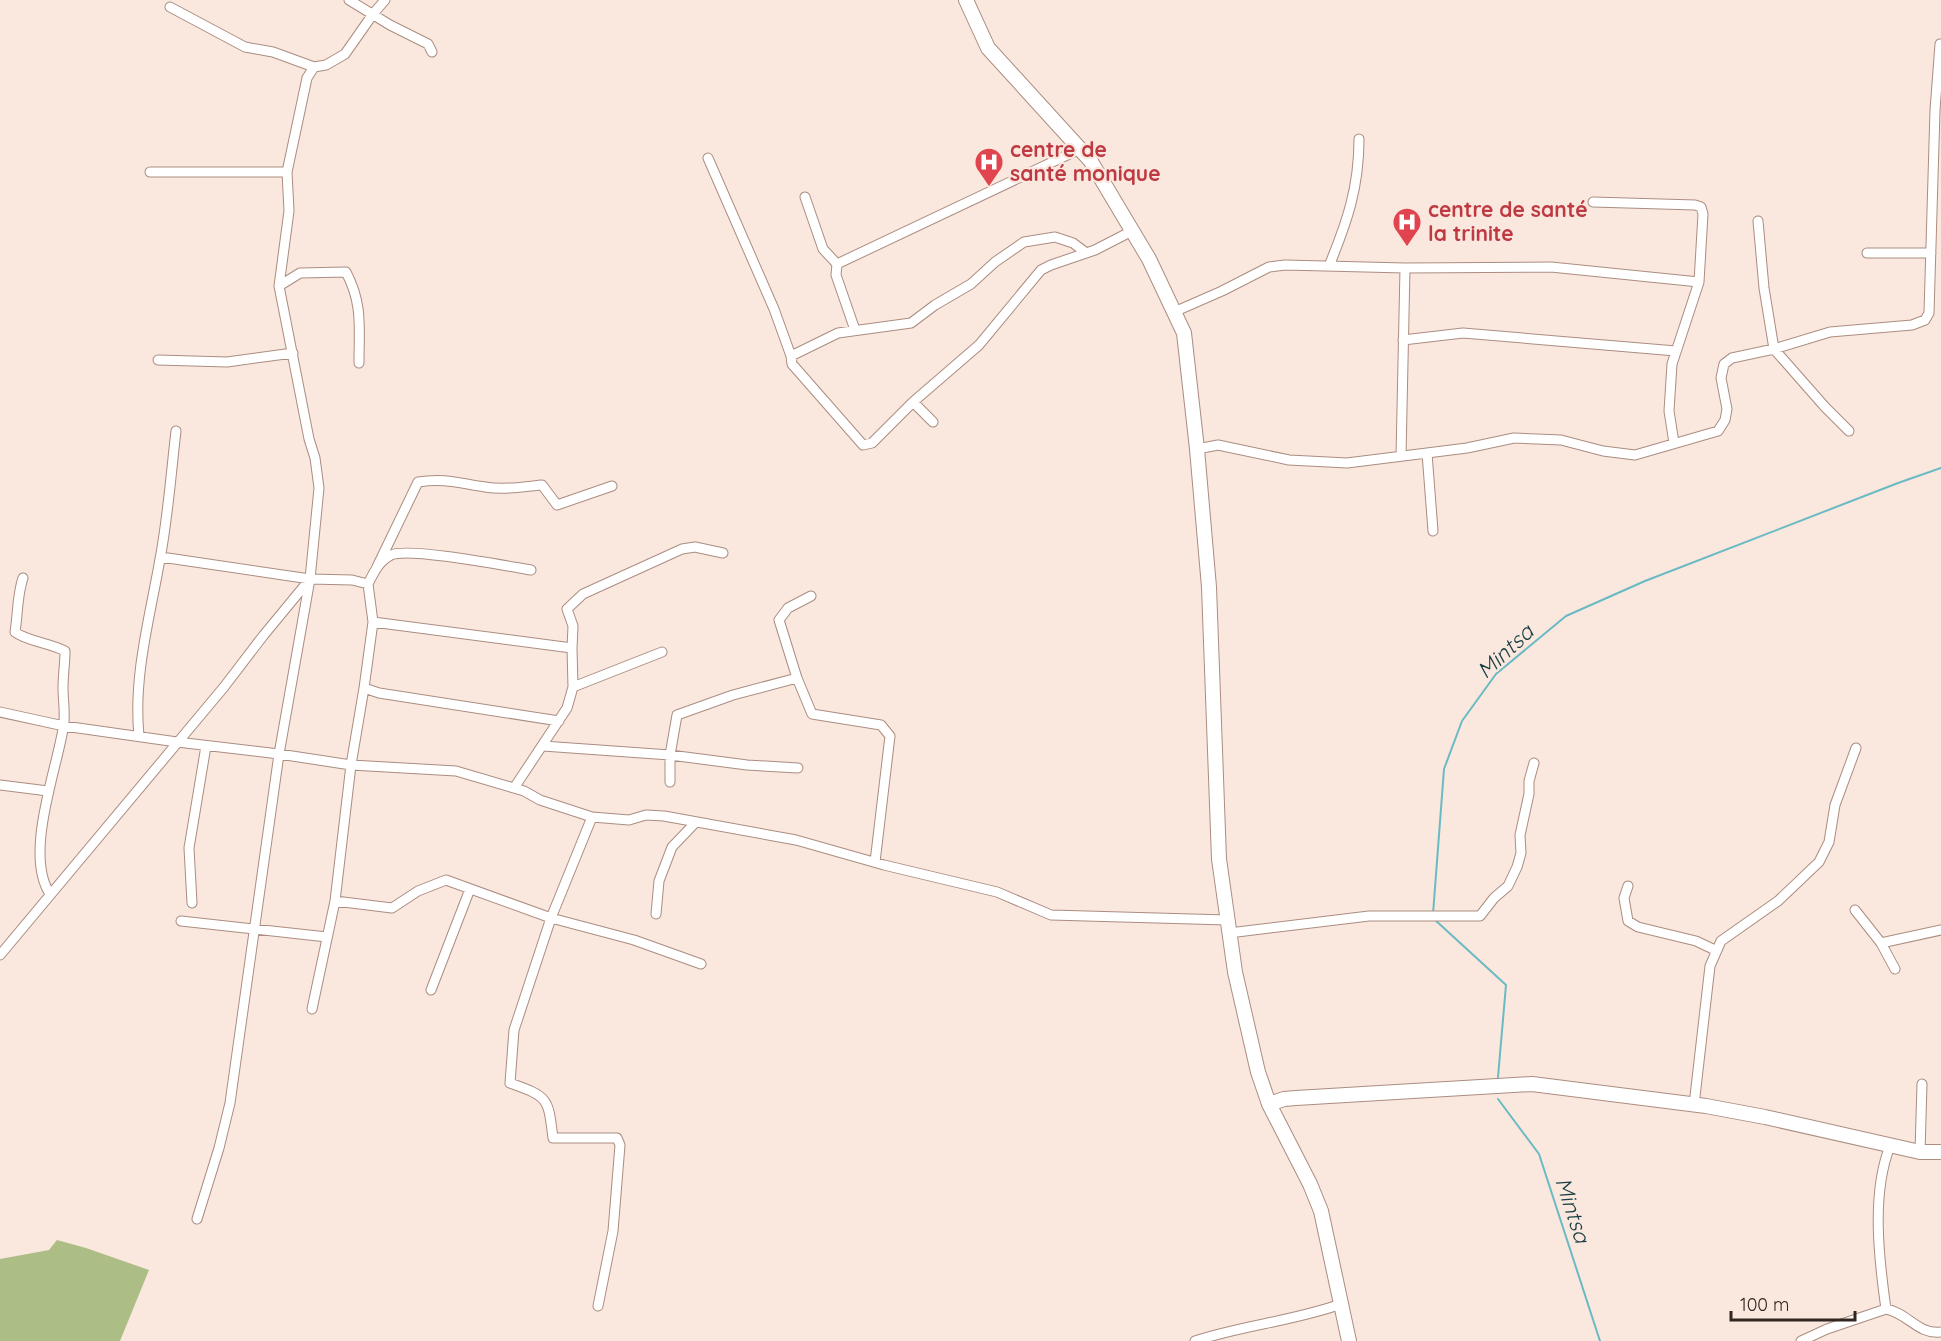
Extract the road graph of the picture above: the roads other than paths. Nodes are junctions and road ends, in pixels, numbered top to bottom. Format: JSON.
{"nodes":[{"id":1,"x":349,"y":0,"type":"edge"},
{"id":2,"x":385,"y":0,"type":"edge"},
{"id":3,"x":966,"y":0,"type":"edge"},
{"id":4,"x":170,"y":7,"type":"dead end"},
{"id":5,"x":373,"y":14,"type":"junction"},
{"id":6,"x":1940,"y":44,"type":"edge"},
{"id":7,"x":432,"y":52,"type":"dead end"},
{"id":8,"x":314,"y":67,"type":"junction"},
{"id":9,"x":1938,"y":110,"type":"edge"},
{"id":10,"x":1359,"y":139,"type":"dead end"},
{"id":11,"x":1080,"y":149,"type":"junction"},
{"id":12,"x":708,"y":158,"type":"dead end"},
{"id":13,"x":150,"y":172,"type":"dead end"},
{"id":14,"x":287,"y":172,"type":"junction"},
{"id":15,"x":805,"y":197,"type":"dead end"},
{"id":16,"x":1593,"y":202,"type":"dead end"},
{"id":17,"x":1758,"y":222,"type":"dead end"},
{"id":18,"x":1132,"y":231,"type":"junction"},
{"id":19,"x":1085,"y":252,"type":"junction"},
{"id":20,"x":1867,"y":253,"type":"dead end"},
{"id":21,"x":1931,"y":253,"type":"junction"},
{"id":22,"x":837,"y":264,"type":"junction"},
{"id":23,"x":1329,"y":266,"type":"junction"},
{"id":24,"x":1405,"y":268,"type":"junction"},
{"id":25,"x":1699,"y":282,"type":"junction"},
{"id":26,"x":279,"y":286,"type":"junction"},
{"id":27,"x":1174,"y":312,"type":"junction"},
{"id":28,"x":855,"y":330,"type":"junction"},
{"id":29,"x":1403,"y":340,"type":"junction"},
{"id":30,"x":1774,"y":348,"type":"junction"},
{"id":31,"x":1676,"y":351,"type":"junction"},
{"id":32,"x":293,"y":353,"type":"junction"},
{"id":33,"x":791,"y":356,"type":"junction"},
{"id":34,"x":158,"y":360,"type":"dead end"},
{"id":35,"x":359,"y":363,"type":"dead end"},
{"id":36,"x":913,"y":402,"type":"junction"},
{"id":37,"x":933,"y":422,"type":"dead end"},
{"id":38,"x":176,"y":431,"type":"dead end"},
{"id":39,"x":1849,"y":431,"type":"dead end"},
{"id":40,"x":1674,"y":443,"type":"junction"},
{"id":41,"x":1197,"y":449,"type":"junction"},
{"id":42,"x":1427,"y":453,"type":"junction"},
{"id":43,"x":1401,"y":456,"type":"junction"},
{"id":44,"x":612,"y":486,"type":"dead end"},
{"id":45,"x":1434,"y":531,"type":"dead end"},
{"id":46,"x":723,"y":553,"type":"dead end"},
{"id":47,"x":161,"y":557,"type":"junction"},
{"id":48,"x":377,"y":567,"type":"junction"},
{"id":49,"x":531,"y":570,"type":"dead end"},
{"id":50,"x":23,"y":578,"type":"dead end"},
{"id":51,"x":310,"y":579,"type":"junction"},
{"id":52,"x":368,"y":584,"type":"junction"},
{"id":53,"x":811,"y":596,"type":"dead end"},
{"id":54,"x":373,"y":622,"type":"junction"},
{"id":55,"x":572,"y":648,"type":"junction"},
{"id":56,"x":662,"y":652,"type":"dead end"},
{"id":57,"x":797,"y":678,"type":"junction"},
{"id":58,"x":573,"y":687,"type":"junction"},
{"id":59,"x":364,"y":688,"type":"junction"},
{"id":60,"x":0,"y":712,"type":"edge"},
{"id":61,"x":559,"y":721,"type":"junction"},
{"id":62,"x":64,"y":726,"type":"junction"},
{"id":63,"x":139,"y":736,"type":"junction"},
{"id":64,"x":177,"y":742,"type":"junction"},
{"id":65,"x":206,"y":746,"type":"junction"},
{"id":66,"x":543,"y":746,"type":"junction"},
{"id":67,"x":1856,"y":748,"type":"dead end"},
{"id":68,"x":279,"y":754,"type":"junction"},
{"id":69,"x":670,"y":755,"type":"junction"},
{"id":70,"x":1534,"y":763,"type":"dead end"},
{"id":71,"x":351,"y":765,"type":"junction"},
{"id":72,"x":798,"y":768,"type":"dead end"},
{"id":73,"x":670,"y":782,"type":"dead end"},
{"id":74,"x":0,"y":785,"type":"edge"},
{"id":75,"x":514,"y":788,"type":"junction"},
{"id":76,"x":48,"y":790,"type":"junction"},
{"id":77,"x":592,"y":817,"type":"junction"},
{"id":78,"x":696,"y":822,"type":"junction"},
{"id":79,"x":875,"y":862,"type":"junction"},
{"id":80,"x":1628,"y":886,"type":"dead end"},
{"id":81,"x":470,"y":889,"type":"junction"},
{"id":82,"x":50,"y":894,"type":"junction"},
{"id":83,"x":335,"y":901,"type":"junction"},
{"id":84,"x":192,"y":903,"type":"dead end"},
{"id":85,"x":1855,"y":910,"type":"dead end"},
{"id":86,"x":656,"y":914,"type":"dead end"},
{"id":87,"x":551,"y":918,"type":"junction"},
{"id":88,"x":181,"y":921,"type":"dead end"},
{"id":89,"x":1228,"y":927,"type":"junction"},
{"id":90,"x":256,"y":930,"type":"junction"},
{"id":91,"x":1941,"y":930,"type":"edge"},
{"id":92,"x":327,"y":937,"type":"junction"},
{"id":93,"x":1881,"y":943,"type":"junction"},
{"id":94,"x":1716,"y":950,"type":"junction"},
{"id":95,"x":0,"y":955,"type":"edge"},
{"id":96,"x":701,"y":964,"type":"dead end"},
{"id":97,"x":1895,"y":969,"type":"dead end"},
{"id":98,"x":431,"y":990,"type":"dead end"},
{"id":99,"x":312,"y":1009,"type":"dead end"},
{"id":100,"x":1922,"y":1084,"type":"dead end"},
{"id":101,"x":1269,"y":1104,"type":"junction"},
{"id":102,"x":1694,"y":1105,"type":"junction"},
{"id":103,"x":1890,"y":1146,"type":"junction"},
{"id":104,"x":1920,"y":1152,"type":"junction"},
{"id":105,"x":1941,"y":1152,"type":"edge"},
{"id":106,"x":197,"y":1219,"type":"dead end"},
{"id":107,"x":1341,"y":1304,"type":"junction"},
{"id":108,"x":598,"y":1306,"type":"dead end"},
{"id":109,"x":1886,"y":1309,"type":"junction"},
{"id":110,"x":1941,"y":1332,"type":"edge"},
{"id":111,"x":1195,"y":1341,"type":"edge"},
{"id":112,"x":1349,"y":1341,"type":"edge"},
{"id":113,"x":1801,"y":1341,"type":"edge"}],
"edges":[{"from":1,"to":5,"type":"street"},
{"from":2,"to":5,"type":"street"},
{"from":3,"to":11,"type":"main road"},
{"from":4,"to":8,"type":"street"},
{"from":5,"to":7,"type":"street"},
{"from":5,"to":8,"type":"street"},
{"from":6,"to":9,"type":"street"},
{"from":8,"to":14,"type":"street"},
{"from":9,"to":21,"type":"street"},
{"from":10,"to":23,"type":"street"},
{"from":11,"to":18,"type":"main road"},
{"from":11,"to":22,"type":"street"},
{"from":12,"to":33,"type":"street"},
{"from":13,"to":14,"type":"street"},
{"from":14,"to":26,"type":"street"},
{"from":15,"to":22,"type":"street"},
{"from":16,"to":25,"type":"street"},
{"from":17,"to":30,"type":"street"},
{"from":18,"to":19,"type":"street"},
{"from":18,"to":27,"type":"main road"},
{"from":19,"to":28,"type":"street"},
{"from":19,"to":36,"type":"street"},
{"from":20,"to":21,"type":"street"},
{"from":21,"to":30,"type":"street"},
{"from":22,"to":28,"type":"street"},
{"from":23,"to":24,"type":"street"},
{"from":23,"to":27,"type":"street"},
{"from":24,"to":25,"type":"street"},
{"from":24,"to":29,"type":"street"},
{"from":25,"to":31,"type":"street"},
{"from":26,"to":32,"type":"street"},
{"from":26,"to":35,"type":"street"},
{"from":27,"to":41,"type":"main road"},
{"from":28,"to":33,"type":"street"},
{"from":29,"to":31,"type":"street"},
{"from":29,"to":43,"type":"street"},
{"from":30,"to":39,"type":"street"},
{"from":30,"to":40,"type":"street"},
{"from":31,"to":40,"type":"street"},
{"from":32,"to":34,"type":"street"},
{"from":32,"to":51,"type":"street"},
{"from":33,"to":36,"type":"street"},
{"from":36,"to":37,"type":"street"},
{"from":38,"to":47,"type":"street"},
{"from":40,"to":42,"type":"street"},
{"from":41,"to":43,"type":"street"},
{"from":41,"to":89,"type":"main road"},
{"from":42,"to":43,"type":"street"},
{"from":42,"to":45,"type":"street"},
{"from":44,"to":48,"type":"street"},
{"from":46,"to":55,"type":"street"},
{"from":47,"to":51,"type":"street"},
{"from":47,"to":63,"type":"street"},
{"from":48,"to":49,"type":"street"},
{"from":48,"to":52,"type":"street"},
{"from":50,"to":62,"type":"street"},
{"from":51,"to":52,"type":"street"},
{"from":51,"to":64,"type":"street"},
{"from":51,"to":68,"type":"street"},
{"from":52,"to":54,"type":"street"},
{"from":53,"to":57,"type":"street"},
{"from":54,"to":55,"type":"street"},
{"from":54,"to":59,"type":"street"},
{"from":55,"to":58,"type":"street"},
{"from":56,"to":58,"type":"street"},
{"from":57,"to":69,"type":"street"},
{"from":57,"to":79,"type":"street"},
{"from":58,"to":61,"type":"street"},
{"from":59,"to":61,"type":"street"},
{"from":59,"to":71,"type":"street"},
{"from":60,"to":62,"type":"street"},
{"from":61,"to":66,"type":"street"},
{"from":62,"to":63,"type":"street"},
{"from":62,"to":76,"type":"street"},
{"from":63,"to":64,"type":"street"},
{"from":64,"to":65,"type":"street"},
{"from":64,"to":82,"type":"street"},
{"from":65,"to":68,"type":"street"},
{"from":65,"to":84,"type":"street"},
{"from":66,"to":69,"type":"street"},
{"from":66,"to":75,"type":"street"},
{"from":67,"to":94,"type":"street"},
{"from":68,"to":71,"type":"street"},
{"from":68,"to":90,"type":"street"},
{"from":69,"to":72,"type":"street"},
{"from":69,"to":73,"type":"street"},
{"from":70,"to":89,"type":"street"},
{"from":71,"to":75,"type":"street"},
{"from":71,"to":83,"type":"street"},
{"from":74,"to":76,"type":"street"},
{"from":75,"to":77,"type":"street"},
{"from":76,"to":82,"type":"street"},
{"from":77,"to":78,"type":"street"},
{"from":77,"to":87,"type":"street"},
{"from":78,"to":79,"type":"street"},
{"from":78,"to":86,"type":"street"},
{"from":79,"to":89,"type":"street"},
{"from":80,"to":94,"type":"street"},
{"from":81,"to":83,"type":"street"},
{"from":81,"to":87,"type":"street"},
{"from":81,"to":98,"type":"street"},
{"from":82,"to":95,"type":"street"},
{"from":83,"to":92,"type":"street"},
{"from":85,"to":93,"type":"street"},
{"from":87,"to":96,"type":"street"},
{"from":87,"to":108,"type":"street"},
{"from":88,"to":90,"type":"street"},
{"from":89,"to":101,"type":"main road"},
{"from":90,"to":92,"type":"street"},
{"from":90,"to":106,"type":"street"},
{"from":91,"to":93,"type":"street"},
{"from":92,"to":99,"type":"street"},
{"from":93,"to":97,"type":"street"},
{"from":94,"to":102,"type":"street"},
{"from":100,"to":104,"type":"street"},
{"from":101,"to":102,"type":"main road"},
{"from":101,"to":107,"type":"main road"},
{"from":102,"to":103,"type":"main road"},
{"from":103,"to":104,"type":"main road"},
{"from":103,"to":109,"type":"street"},
{"from":104,"to":105,"type":"main road"},
{"from":107,"to":111,"type":"street"},
{"from":107,"to":112,"type":"main road"},
{"from":109,"to":110,"type":"street"},
{"from":109,"to":113,"type":"street"}]}
